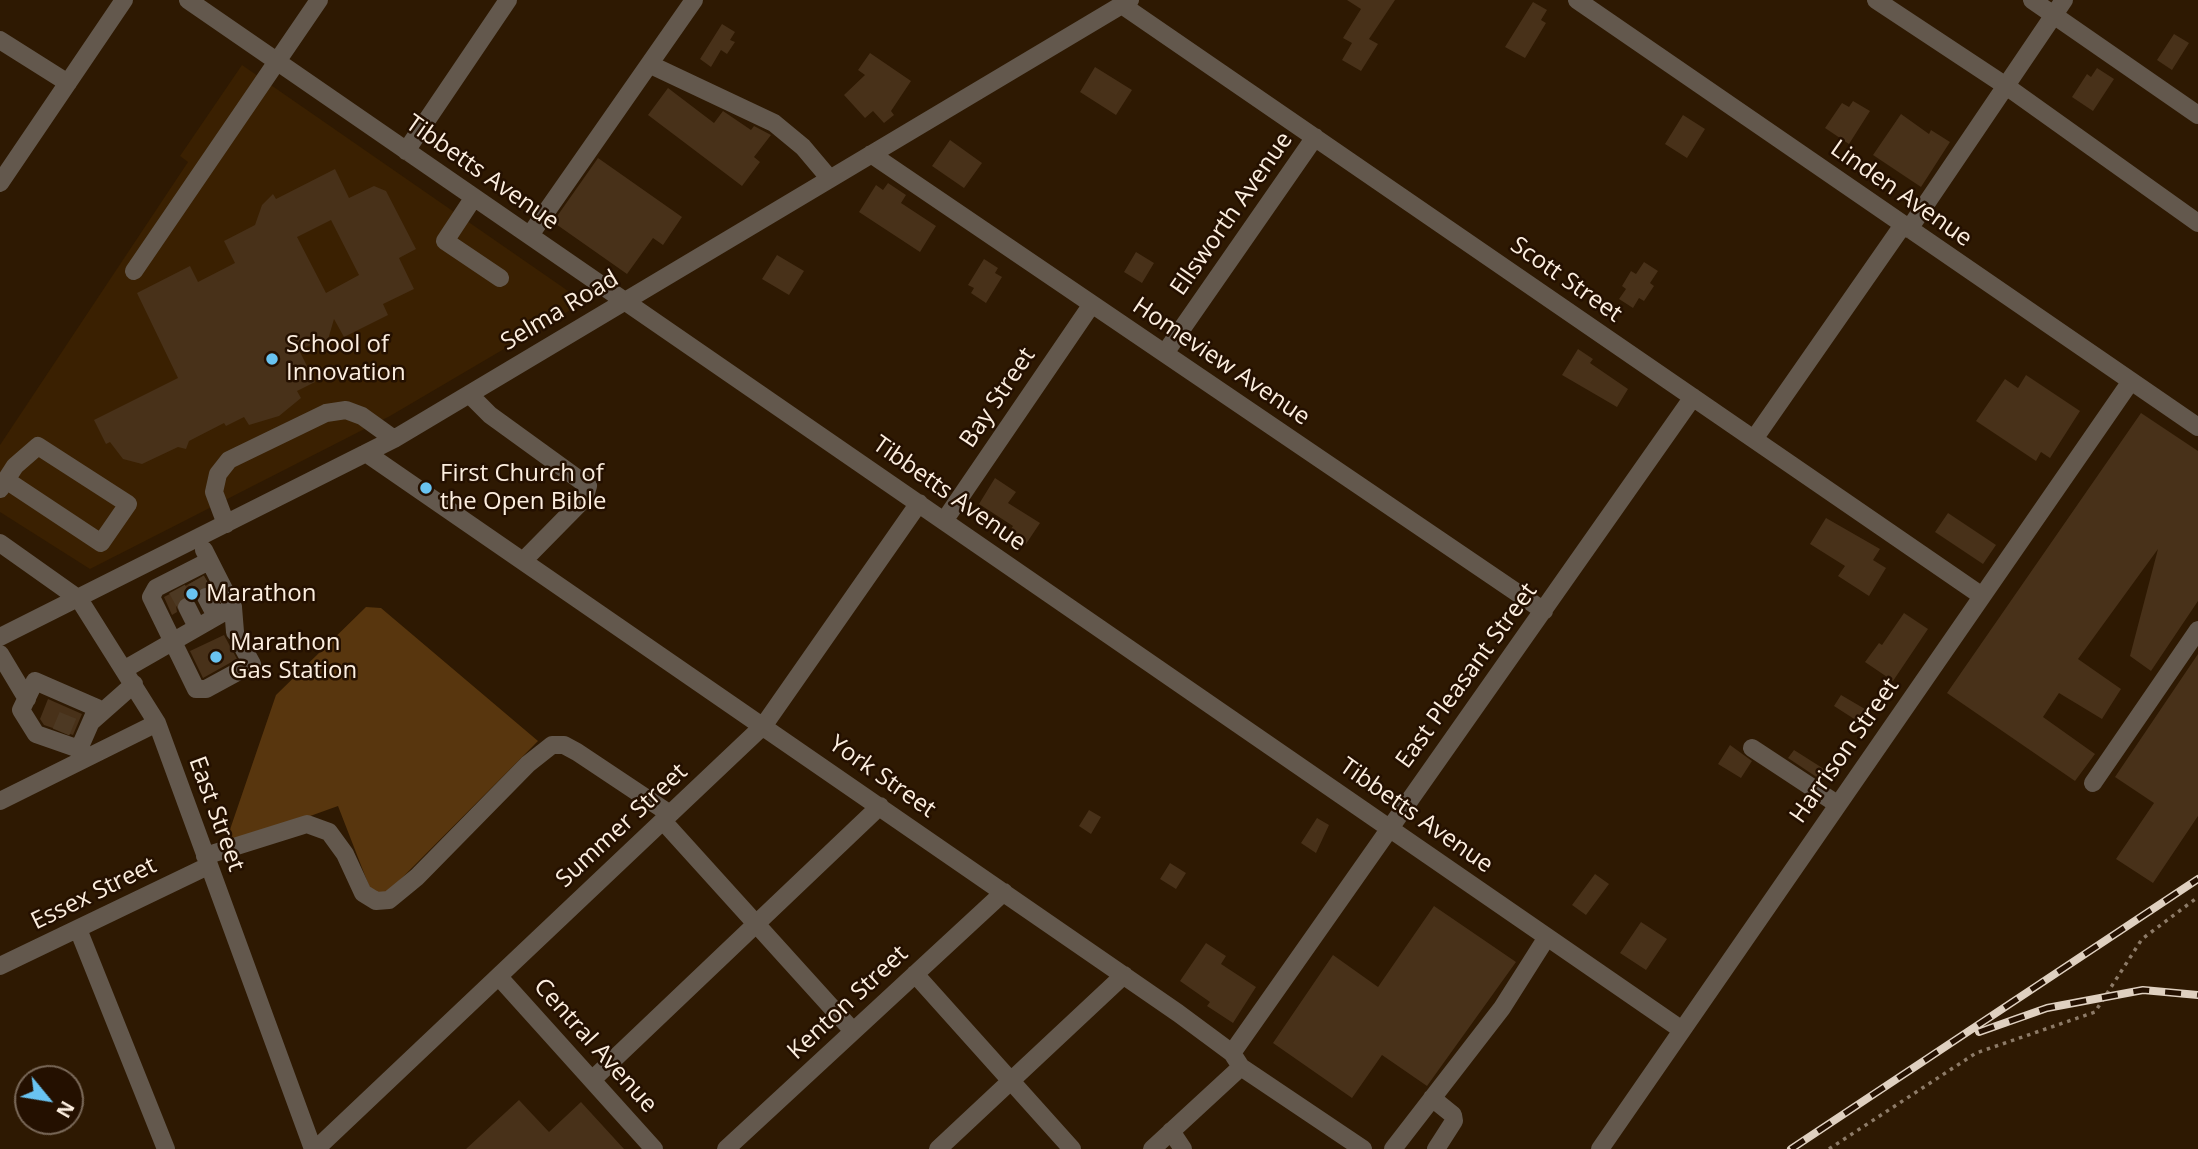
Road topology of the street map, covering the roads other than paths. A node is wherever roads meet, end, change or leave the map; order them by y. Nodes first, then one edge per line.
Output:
1 (124, 0) edge
2 (188, 0) edge
3 (319, 0) edge
4 (508, 0) edge
5 (694, 0) edge
6 (1577, 0) edge
7 (1877, 0) edge
8 (2032, 0) edge
9 (2064, 0) edge
10 (1126, 2) edge
11 (2054, 15) junction
12 (0, 40) edge
13 (278, 62) junction
14 (651, 65) junction
15 (68, 83) junction
16 (2006, 86) junction
17 (2198, 115) edge
18 (1315, 137) junction
19 (406, 150) junction
20 (870, 154) junction
21 (830, 179) junction
22 (0, 183) edge
23 (474, 197) junction
24 (2198, 223) edge
25 (1906, 227) junction
26 (530, 236) junction
27 (134, 271) dead end
28 (500, 278) dead end
29 (625, 301) junction
30 (1092, 304) junction
31 (1165, 353) junction
32 (2131, 381) junction
33 (469, 394) junction
34 (1693, 397) junction
35 (2198, 427) edge
36 (394, 439) junction
37 (1754, 439) junction
38 (366, 453) junction
39 (3, 484) edge
40 (919, 503) junction
41 (944, 521) junction
42 (226, 524) junction
43 (199, 538) junction
44 (0, 543) edge
45 (209, 561) junction
46 (523, 561) junction
47 (1982, 596) junction
48 (206, 597) tunnel mouth
49 (79, 598) junction
50 (187, 607) tunnel mouth
51 (233, 607) junction
52 (1544, 611) junction
53 (216, 616) junction
54 (197, 627) junction
55 (2198, 630) edge
56 (0, 637) edge
57 (172, 640) junction
58 (0, 654) edge
59 (129, 677) junction
60 (27, 699) junction
61 (91, 722) junction
62 (157, 723) junction
63 (764, 726) junction
64 (1752, 748) dead end
65 (2094, 783) dead end
66 (0, 801) edge
67 (1837, 804) junction
68 (880, 806) junction
69 (666, 818) junction
70 (1389, 828) junction
71 (207, 861) junction
72 (1004, 892) junction
73 (757, 925) junction
74 (78, 929) junction
75 (1547, 937) junction
76 (0, 967) edge
77 (915, 974) junction
78 (1124, 975) junction
79 (499, 977) junction
80 (1682, 1030) junction
81 (853, 1031) junction
82 (1237, 1060) junction
83 (592, 1080) junction
84 (1012, 1081) junction
85 (1432, 1098) junction
86 (1171, 1131) junction
87 (166, 1149) edge
88 (315, 1149) edge
89 (654, 1149) edge
90 (726, 1149) edge
91 (938, 1149) edge
92 (1072, 1149) edge
93 (1152, 1149) edge
94 (1183, 1149) edge
95 (1363, 1149) edge
96 (1393, 1149) edge
97 (1436, 1149) edge
98 (1600, 1149) edge

1 - 15 street
2 - 13 street, Tibbetts Avenue
3 - 13 street
4 - 19 street
5 - 14 street
6 - 25 street, Linden Avenue
7 - 16 street
8 - 11 street
9 - 11 street
10 - 18 street, Scott Street
10 - 20 street, Selma Road
11 - 16 street
11 - 17 street
12 - 15 street
13 - 19 street, Tibbetts Avenue
13 - 27 street
14 - 21 street
14 - 26 street
15 - 22 street
16 - 24 street
16 - 25 street
18 - 31 street, Ellsworth Avenue
18 - 34 street, Scott Street
19 - 23 street, Tibbetts Avenue
20 - 21 street, Selma Road
20 - 30 street, Homeview Avenue
21 - 29 street, Selma Road
23 - 26 street, Tibbetts Avenue
23 - 28 street
25 - 32 street, Linden Avenue
25 - 37 street
26 - 29 street, Tibbetts Avenue
29 - 33 street, Selma Road
29 - 40 street, Tibbetts Avenue
30 - 31 street, Homeview Avenue
30 - 41 street, Bay Street
31 - 52 street, Homeview Avenue
32 - 35 street, Linden Avenue
32 - 47 street, Harrison Street
33 - 36 street, Selma Road
33 - 46 street
34 - 37 street, Scott Street
34 - 52 street, East Pleasant Street
36 - 38 street, Selma Road
36 - 42 street
37 - 47 street, Scott Street
38 - 42 street, Selma Road
38 - 46 street, York Street
39 - 39 street
40 - 41 street, Tibbetts Avenue
40 - 63 street, Summer Street
41 - 70 street, Tibbetts Avenue
42 - 43 street, Selma Road
43 - 45 street
43 - 49 street, Selma Road
44 - 49 street, East Street
45 - 51 street
45 - 57 street
46 - 63 street, York Street
47 - 67 street, Harrison Street
48 - 53 street
49 - 56 street, Selma Road
49 - 59 street, East Street
50 - 54 street
51 - 53 street
51 - 57 street
52 - 70 street, East Pleasant Street
53 - 54 street
54 - 57 street
55 - 65 street
57 - 59 street
58 - 60 street
59 - 61 street
59 - 62 street, East Street
60 - 61 street
60 - 61 street
62 - 66 street
62 - 71 street, East Street
63 - 68 street, York Street
63 - 69 street, Summer Street
64 - 67 street
67 - 80 street, Harrison Street
68 - 72 street, York Street
68 - 73 street
69 - 71 street, Essex Street
69 - 73 street
69 - 79 street, Summer Street
70 - 75 street, Tibbetts Avenue
70 - 82 street, East Pleasant Street
71 - 74 street, Essex Street
71 - 88 street, East Street
72 - 77 street, Kenton Street
72 - 78 street, York Street
73 - 81 street
73 - 83 street
74 - 76 street, Essex Street
74 - 87 street
75 - 80 street, Tibbetts Avenue
75 - 85 street
77 - 81 street, Kenton Street
77 - 84 street
78 - 82 street, York Street
78 - 84 street
79 - 83 street, Central Avenue
79 - 88 street, Summer Street
80 - 98 street, Harrison Street
81 - 90 street, Kenton Street
82 - 86 street, East Pleasant Street
82 - 95 street, York Street
83 - 89 street, Central Avenue
84 - 91 street
84 - 92 street
85 - 96 street
85 - 97 street
86 - 93 street, East Pleasant Street
86 - 94 street

